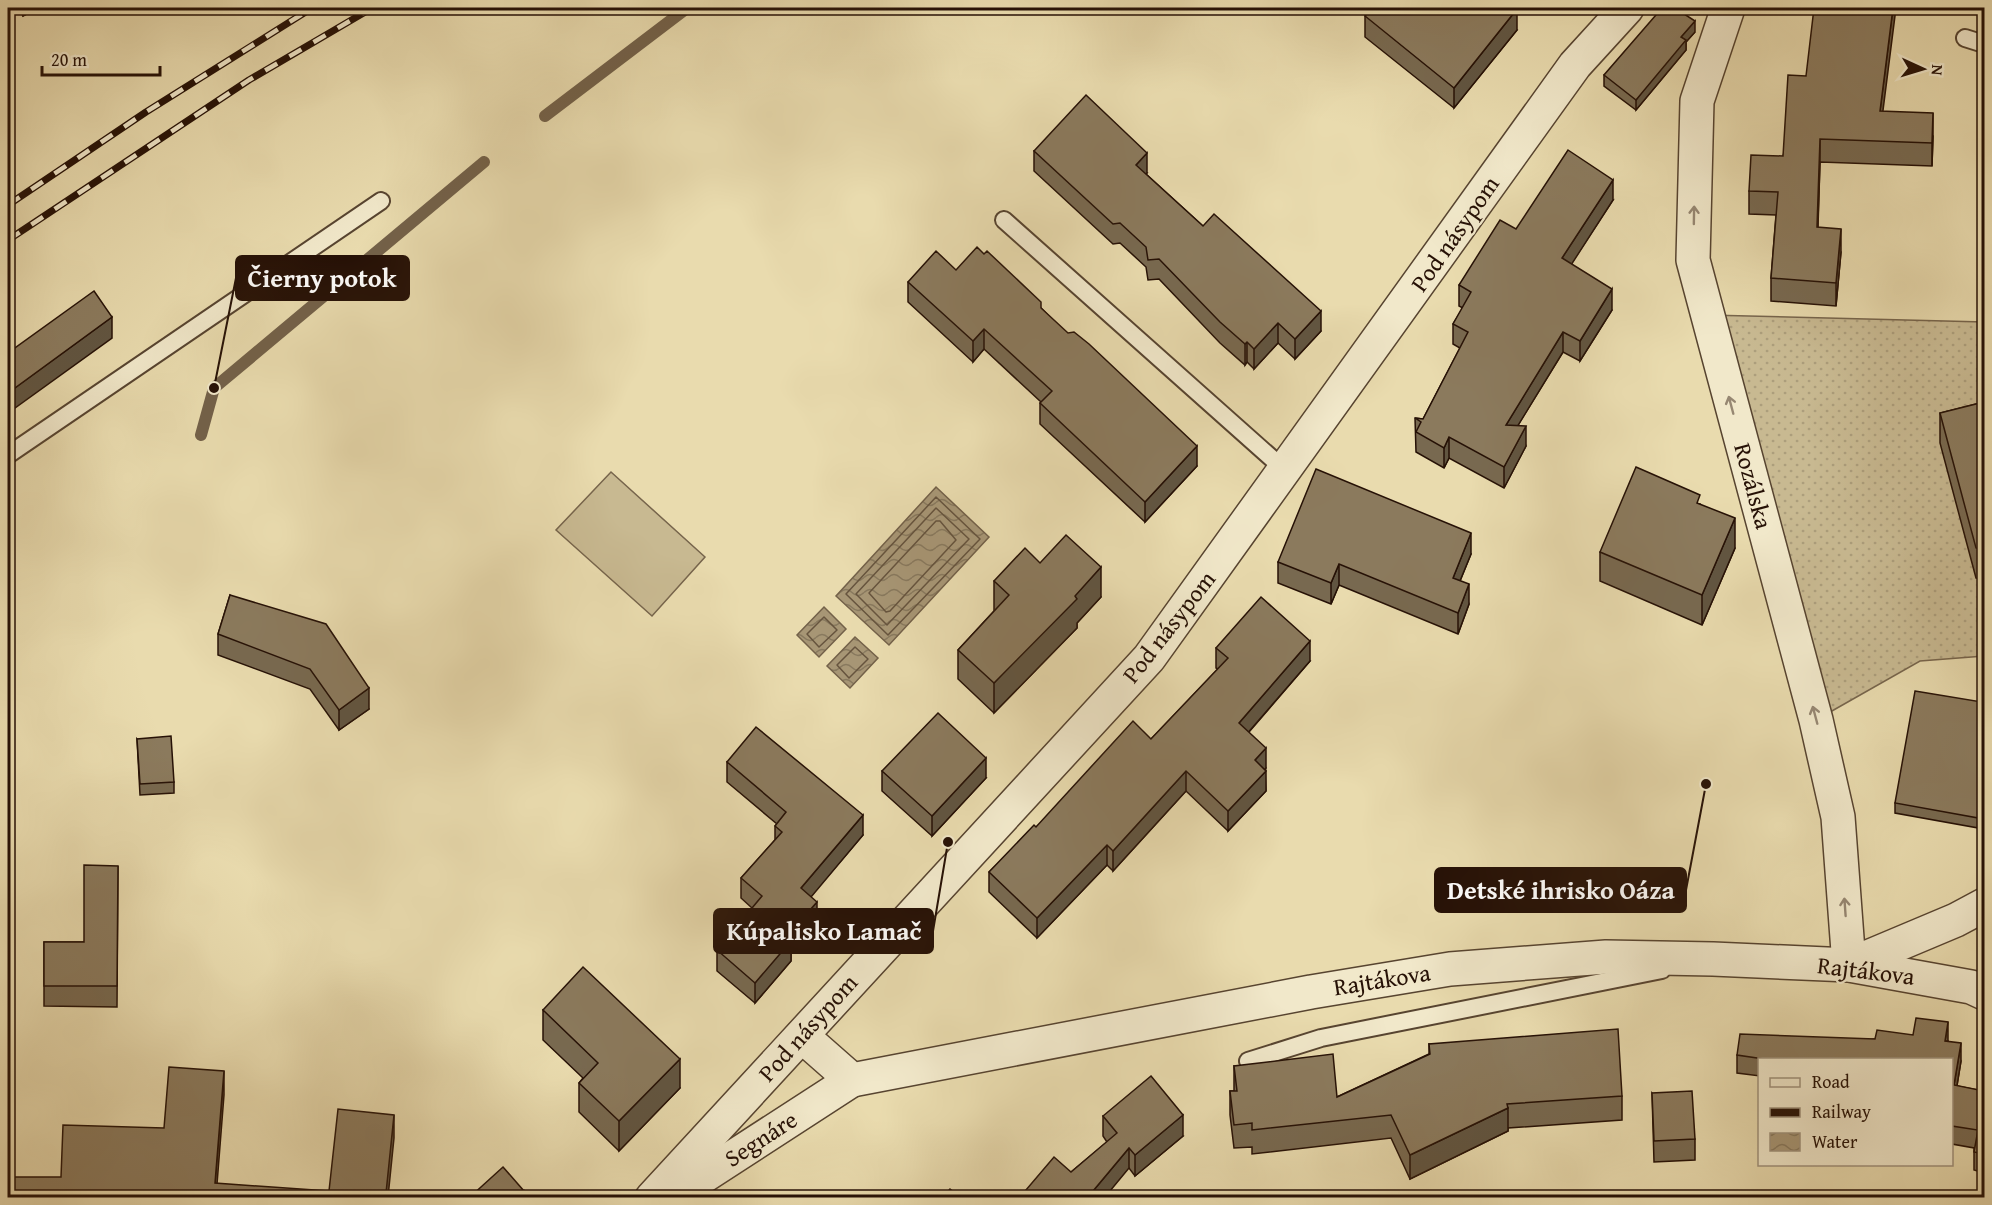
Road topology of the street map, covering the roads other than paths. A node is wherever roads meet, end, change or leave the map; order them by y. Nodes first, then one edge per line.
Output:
1 (1628, 8) edge
2 (1728, 8) edge
3 (1965, 38) dead end
4 (1984, 44) edge
5 (381, 201) dead end
6 (1004, 220) dead end
7 (8, 455) edge
8 (1286, 471) junction
9 (1984, 905) edge
10 (1713, 959) junction
11 (1849, 965) junction
12 (1984, 993) edge
13 (802, 1036) junction
14 (1248, 1061) dead end
15 (852, 1080) junction
16 (652, 1197) edge
17 (670, 1197) edge

1 - 8 street, Pod násypom
11 -> 2 street, Rozálska
3 - 4 lane
5 - 7 lane
6 - 8 lane
8 - 13 street, Pod násypom
9 - 11 street
10 - 11 street, Rajtákova
10 - 14 lane
10 - 15 street, Rajtákova
11 - 12 street, Rajtákova
13 - 15 street
13 - 16 street, Pod násypom
15 - 17 street, Segnáre

